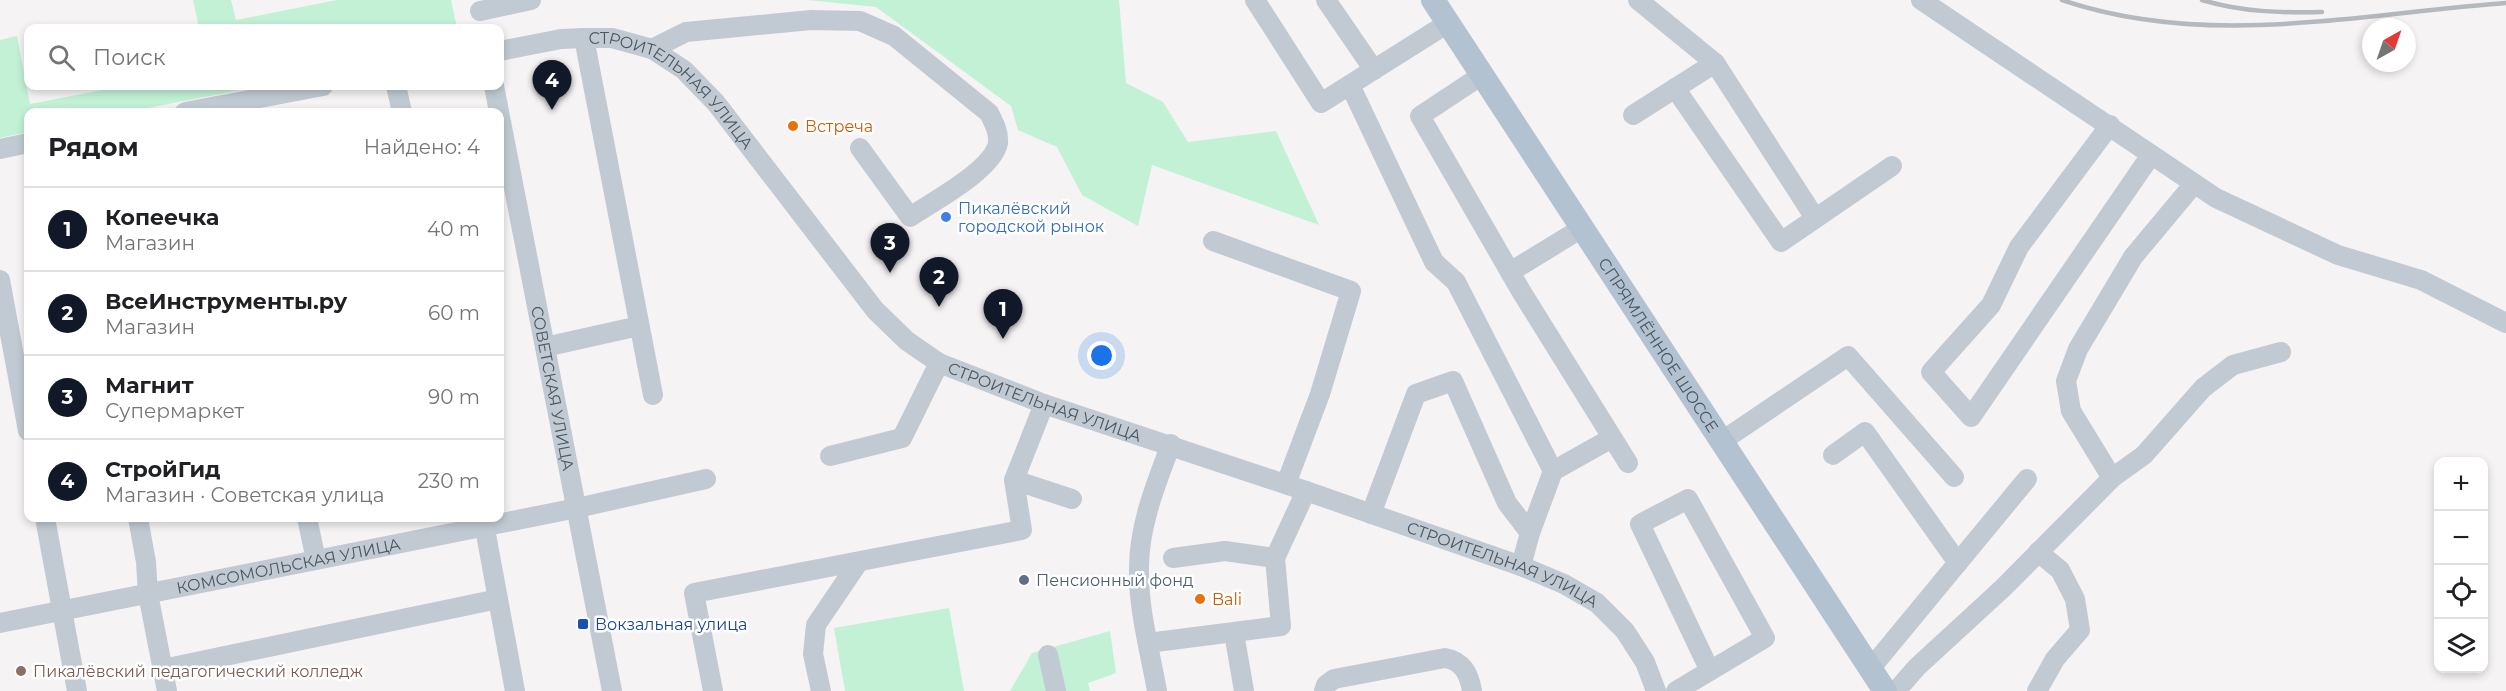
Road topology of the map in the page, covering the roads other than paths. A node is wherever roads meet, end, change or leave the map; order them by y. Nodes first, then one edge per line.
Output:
1 (531, 0) edge
2 (1255, 0) edge
3 (1326, 0) edge
4 (1433, 0) edge
5 (1638, 0) edge
6 (1921, 0) edge
7 (480, 13) edge
8 (1448, 23) junction
9 (584, 38) junction
10 (652, 49) junction
11 (504, 50) edge
12 (1715, 63) junction
13 (1374, 70) junction
14 (1482, 75) junction
15 (1350, 85) junction
16 (1675, 88) junction
17 (301, 90) edge
18 (397, 90) edge
19 (495, 90) edge
20 (206, 108) edge
21 (401, 108) edge
22 (498, 108) edge
23 (1633, 115) dead end
24 (2110, 125) junction
25 (504, 137) edge
26 (24, 144) edge
27 (860, 148) dead end
28 (0, 149) edge
29 (2151, 155) junction
30 (1892, 166) dead end
31 (2193, 185) junction
32 (1815, 218) junction
33 (1582, 228) junction
34 (1213, 241) dead end
35 (1510, 272) junction
36 (0, 280) edge
37 (2506, 323) edge
38 (639, 326) junction
39 (545, 347) junction
40 (2281, 352) dead end
41 (939, 363) junction
42 (653, 395) dead end
43 (1044, 404) junction
44 (24, 409) edge
45 (1612, 438) junction
46 (1722, 441) junction
47 (1171, 444) junction
48 (1833, 455) dead end
49 (830, 456) dead end
50 (1628, 463) dead end
51 (1553, 471) junction
52 (1954, 477) dead end
53 (2112, 478) junction
54 (706, 479) dead end
55 (2027, 479) dead end
56 (1014, 480) junction
57 (1286, 484) junction
58 (1305, 491) junction
59 (1072, 499) dead end
60 (577, 508) junction
61 (1371, 514) junction
62 (504, 519) edge
63 (46, 522) edge
64 (139, 522) edge
65 (308, 522) edge
66 (484, 522) edge
67 (1530, 533) junction
68 (2038, 552) junction
69 (1173, 558) dead end
70 (1275, 558) junction
71 (316, 560) junction
72 (858, 563) junction
73 (1958, 563) junction
74 (1521, 566) junction
75 (148, 594) junction
76 (498, 599) junction
77 (62, 611) junction
78 (0, 623) edge
79 (1234, 633) junction
80 (1148, 643) junction
81 (1048, 655) dead end
82 (1871, 668) junction
83 (163, 669) junction
84 (1710, 671) junction
85 (77, 691) edge
86 (167, 691) edge
87 (515, 691) edge
88 (612, 691) edge
89 (713, 691) edge
90 (821, 691) edge
91 (1056, 691) edge
92 (1158, 691) edge
93 (1244, 691) edge
94 (1324, 691) edge
95 (1472, 691) edge
96 (1656, 691) edge
97 (1676, 691) edge
98 (1886, 691) edge
99 (1896, 691) edge
100 (2037, 691) edge

1 - 7 street
2 - 15 street
3 - 13 street
4 - 8 main road, СПРЯМЛЁННОЕ ШОССЕ
5 - 12 street
6 - 24 street
8 - 13 street
8 - 14 main road, СПРЯМЛЁННОЕ ШОССЕ
9 - 10 street, СТРОИТЕЛЬНАЯ УЛИЦА
9 - 11 street, СТРОИТЕЛЬНАЯ УЛИЦА
9 - 38 street
10 - 27 street
10 - 41 street, СТРОИТЕЛЬНАЯ УЛИЦА
12 - 16 street
12 - 32 street
13 - 15 street
14 - 33 main road, СПРЯМЛЁННОЕ ШОССЕ
14 - 35 street
15 - 51 street
16 - 23 street
16 - 32 street
17 - 20 street
18 - 21 street
19 - 22 street, СОВЕТСКАЯ УЛИЦА
24 - 29 street
24 - 29 street
25 - 39 street, СОВЕТСКАЯ УЛИЦА
26 - 28 street
29 - 31 street
30 - 32 street
31 - 37 street
31 - 53 street
33 - 35 street
33 - 46 main road, СПРЯМЛЁННОЕ ШОССЕ
34 - 57 street
35 - 45 street
36 - 44 street
38 - 39 street
38 - 42 street
39 - 60 street, СОВЕТСКАЯ УЛИЦА
40 - 53 street
41 - 43 street, СТРОИТЕЛЬНАЯ УЛИЦА
41 - 49 street
43 - 47 street, СТРОИТЕЛЬНАЯ УЛИЦА
43 - 56 street
45 - 50 street
45 - 51 street
46 - 52 street
46 - 82 main road, СПРЯМЛЁННОЕ ШОССЕ
47 - 57 street, СТРОИТЕЛЬНАЯ УЛИЦА
47 - 80 street
48 - 73 street
51 - 67 street
53 - 68 street
54 - 60 street, КОМСОМОЛЬСКАЯ УЛИЦА
55 - 73 street
56 - 59 street
56 - 72 street
57 - 58 street, СТРОИТЕЛЬНАЯ УЛИЦА
58 - 61 street, СТРОИТЕЛЬНАЯ УЛИЦА
58 - 70 street
60 - 62 street, КОМСОМОЛЬСКАЯ УЛИЦА
60 - 88 street, СОВЕТСКАЯ УЛИЦА
61 - 67 street
61 - 74 street, СТРОИТЕЛЬНАЯ УЛИЦА
63 - 77 street
64 - 75 street
65 - 71 street
66 - 71 street, КОМСОМОЛЬСКАЯ УЛИЦА
66 - 76 street
67 - 74 street
68 - 99 street
68 - 100 street
69 - 70 street
70 - 79 street
71 - 75 street, КОМСОМОЛЬСКАЯ УЛИЦА
72 - 89 street
72 - 90 street
73 - 82 street
74 - 96 street, СТРОИТЕЛЬНАЯ УЛИЦА
75 - 77 street, КОМСОМОЛЬСКАЯ УЛИЦА
75 - 83 street
76 - 83 street
76 - 87 street
77 - 78 street, КОМСОМОЛЬСКАЯ УЛИЦА
77 - 85 street
79 - 80 street
79 - 93 street
80 - 92 street
81 - 91 street
82 - 98 main road, СПРЯМЛЁННОЕ ШОССЕ
83 - 86 street
84 - 84 street
84 - 97 street
94 - 95 street

